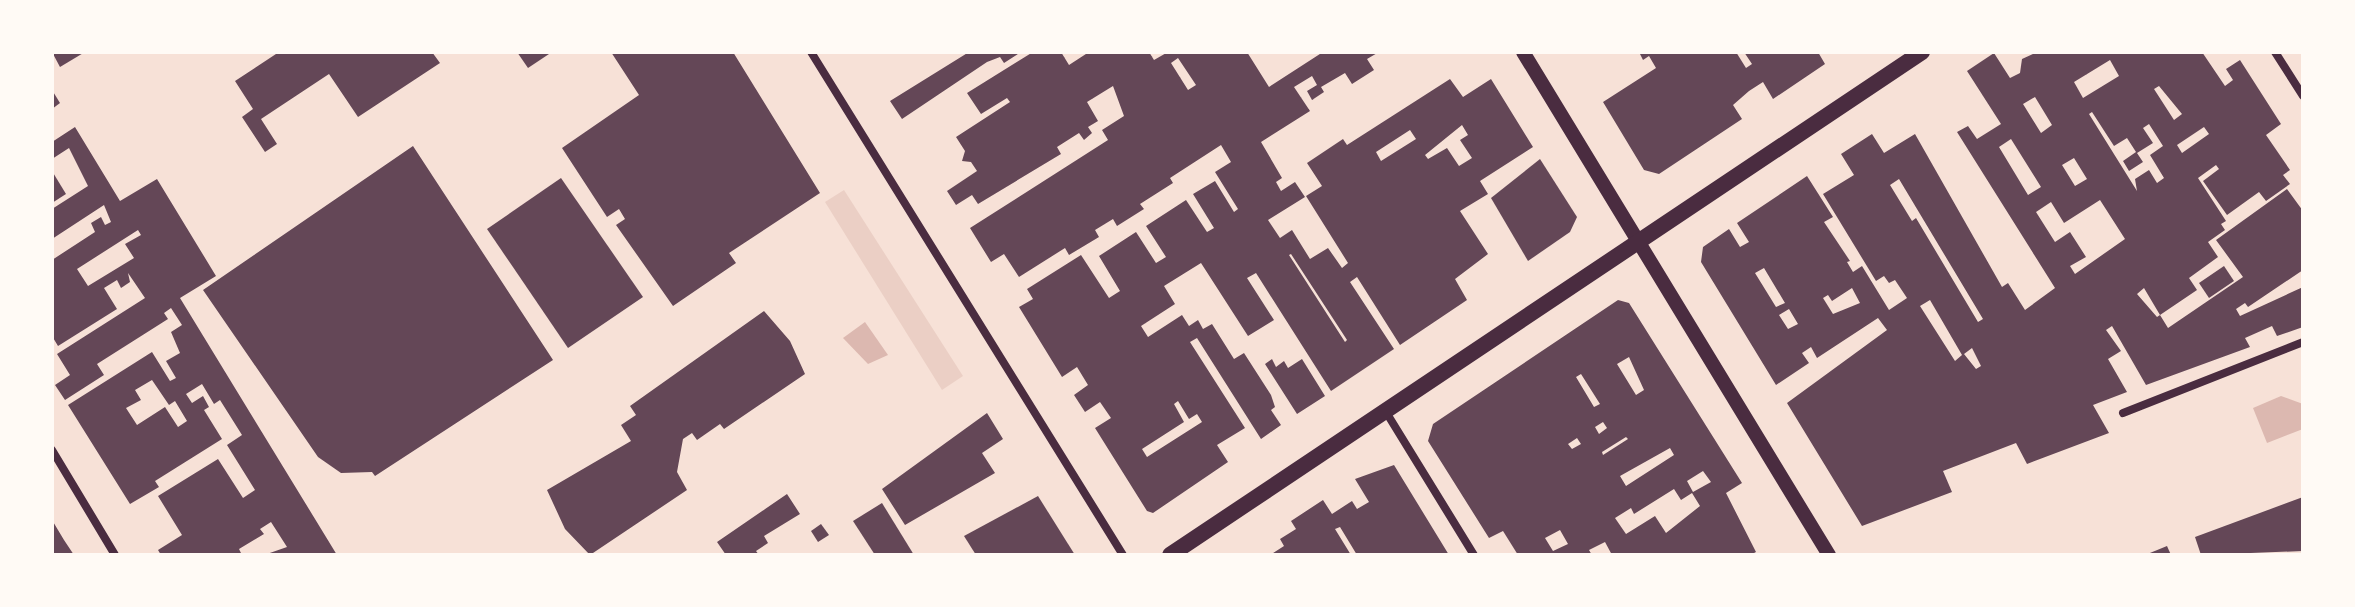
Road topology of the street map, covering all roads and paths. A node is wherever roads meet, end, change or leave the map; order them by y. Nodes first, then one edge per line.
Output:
1 (811, 52) edge
2 (1523, 52) edge
3 (1922, 52) edge
4 (2275, 52) edge
5 (2303, 96) edge
6 (1640, 241) junction
7 (2303, 342) edge
8 (1386, 412) junction
9 (2123, 413) dead end
10 (52, 450) edge
11 (115, 555) edge
12 (1123, 555) edge
13 (1170, 555) edge
14 (1474, 555) edge
15 (1829, 555) edge

1 - 12 street
2 - 6 street
3 - 6 main road
4 - 5 street
6 - 8 main road
6 - 15 street
7 - 9 street
8 - 13 main road
8 - 14 street
10 - 11 street

